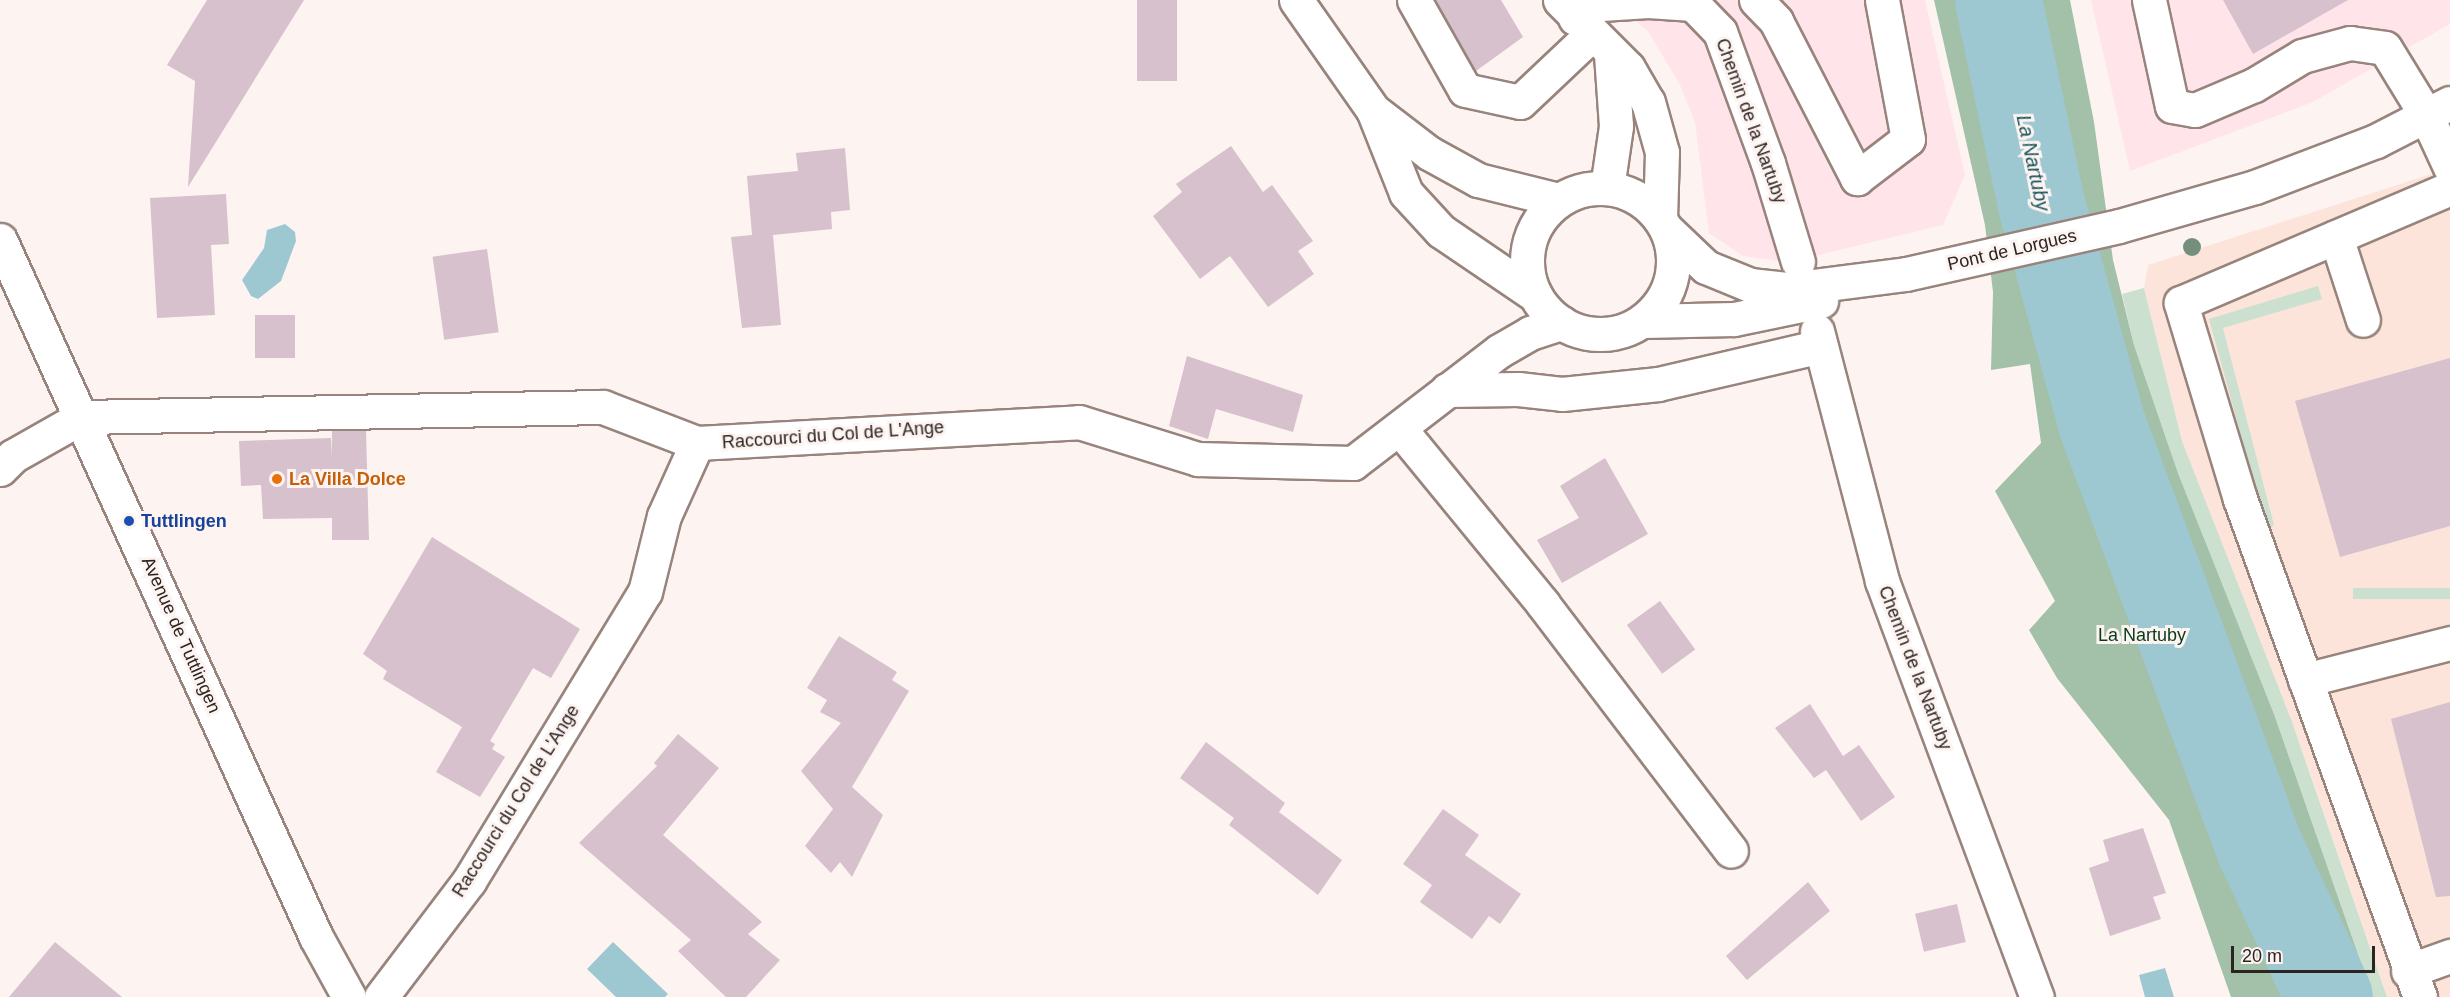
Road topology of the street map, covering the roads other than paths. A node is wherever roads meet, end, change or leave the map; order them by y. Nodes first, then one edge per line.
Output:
1 (1296, 0) edge
2 (1414, 0) edge
3 (1756, 0) edge
4 (1882, 0) edge
5 (2149, 0) edge
6 (1614, 2) edge
7 (1584, 27) edge
8 (2438, 109) edge
9 (1373, 110) junction
10 (2450, 167) edge
11 (1607, 188) junction
12 (2450, 188) edge
13 (1559, 200) junction
14 (1664, 224) junction
15 (2336, 237) junction
16 (0, 240) edge
17 (1798, 261) dead end
18 (1906, 274) junction
19 (1535, 295) junction
20 (2363, 320) dead end
21 (1643, 321) junction
22 (1561, 323) junction
23 (1447, 390) junction
24 (82, 417) junction
25 (1400, 429) junction
26 (697, 443) junction
27 (0, 469) edge
28 (2450, 643) edge
29 (2305, 680) junction
30 (1731, 851) dead end
31 (2450, 956) edge
32 (2414, 984) edge
33 (349, 997) edge
34 (381, 997) edge
35 (2037, 997) edge

1 - 9 main road
2 - 7 main road, Chemin de la Nartuby
3 - 4 main road
5 - 8 main road
6 - 7 main road, Chemin de la Nartuby
6 - 17 main road, Chemin de la Nartuby
7 - 11 main road
7 - 14 main road
8 - 10 main road
8 - 18 main road, Pont de Lorgues
9 - 13 main road
9 - 19 main road
11 - 13 main road
11 - 14 main road
12 - 15 main road
13 - 19 main road
14 - 18 main road
14 - 21 main road
15 - 20 main road
15 - 29 main road
16 - 24 main road, Avenue de Tuttlingen
18 - 21 main road
19 - 22 main road
21 - 22 main road
22 - 23 main road, Raccourci du Col de L'Ange
23 - 25 main road, Raccourci du Col de L'Ange
23 - 35 main road, Chemin de la Nartuby
24 - 26 main road
24 - 27 main road
24 - 33 main road, Avenue de Tuttlingen
25 - 26 main road, Raccourci du Col de L'Ange
25 - 30 main road
26 - 34 main road, Raccourci du Col de L'Ange
28 - 29 main road
29 - 32 main road
31 - 32 main road

